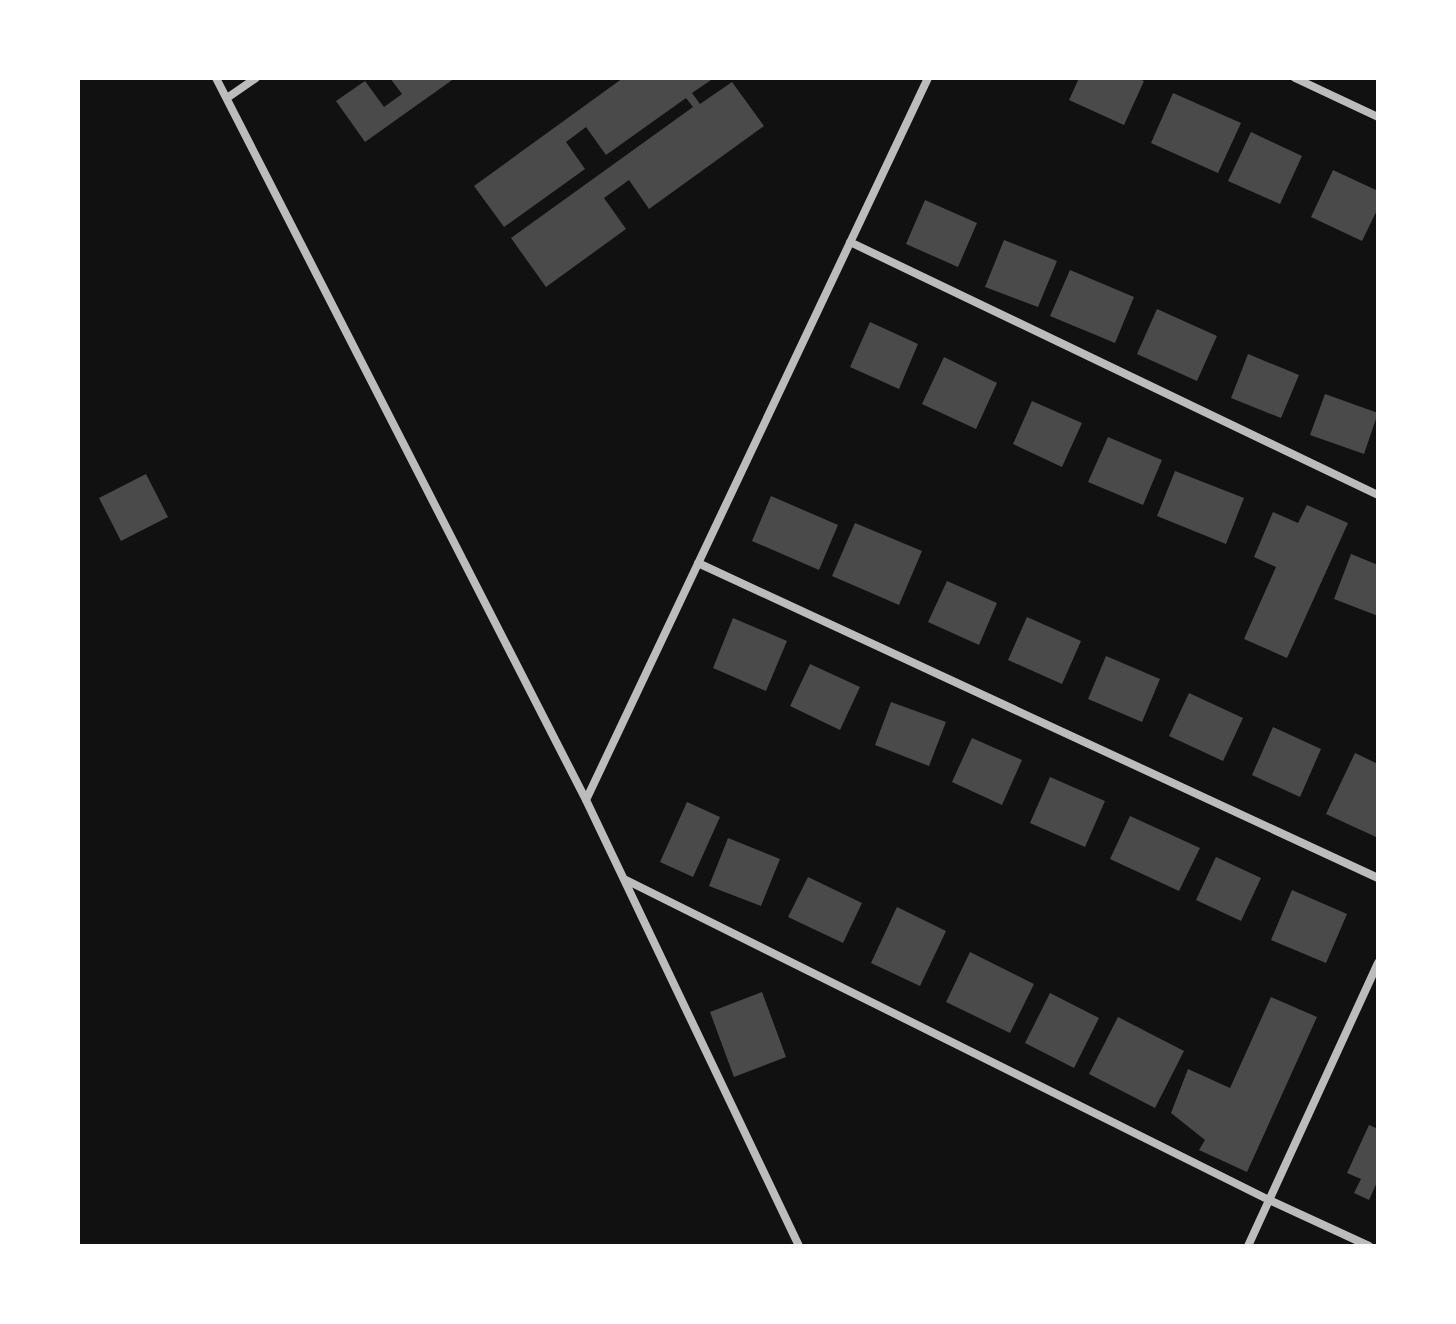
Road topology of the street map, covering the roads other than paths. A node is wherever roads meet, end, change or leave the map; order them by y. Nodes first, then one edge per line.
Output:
1 (216, 78) edge
2 (256, 78) edge
3 (928, 78) edge
4 (1295, 78) edge
5 (227, 98) junction
6 (1378, 117) edge
7 (850, 242) junction
8 (1378, 495) edge
9 (698, 563) junction
10 (586, 800) junction
11 (622, 878) junction
12 (1378, 878) edge
13 (1378, 963) edge
14 (1269, 1200) junction
15 (799, 1246) edge
16 (1248, 1246) edge
17 (1369, 1246) edge

1 - 5 street
2 - 5 street
3 - 7 street
4 - 6 street
5 - 10 street
7 - 8 street
7 - 9 street
9 - 10 street
9 - 12 street
10 - 11 street
11 - 14 street
11 - 15 street
13 - 14 street
14 - 16 street
14 - 17 street

